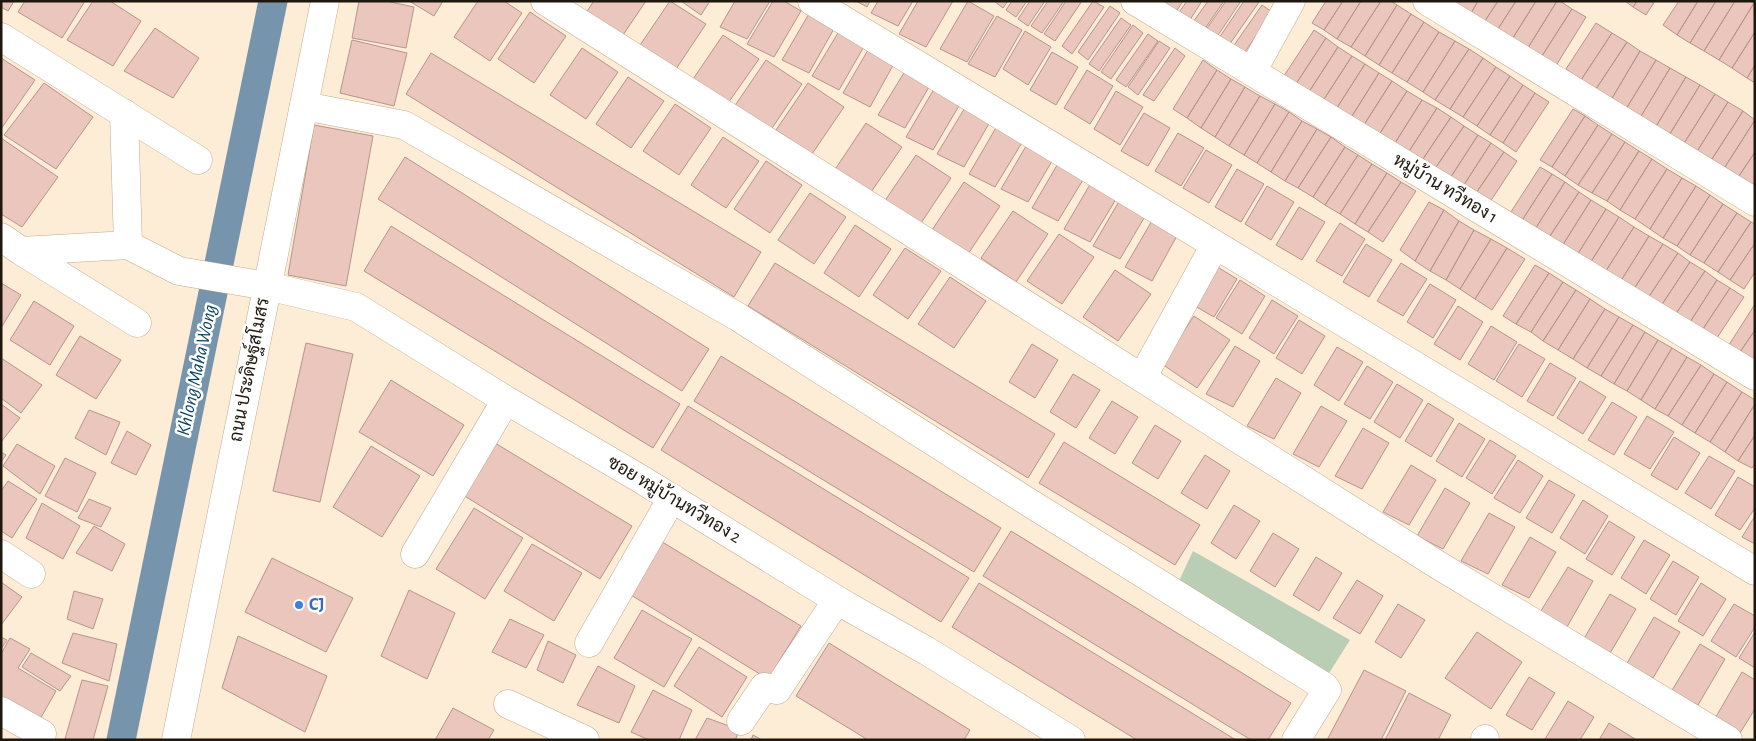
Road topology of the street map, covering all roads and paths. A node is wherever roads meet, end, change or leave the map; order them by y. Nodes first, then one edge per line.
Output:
1 (325, 1) edge
2 (546, 1) edge
3 (812, 1) edge
4 (1135, 1) edge
5 (1291, 1) edge
6 (1427, 1) edge
7 (1, 37) edge
8 (1252, 72) junction
9 (304, 106) junction
10 (124, 114) junction
11 (198, 160) dead end
12 (1755, 202) edge
13 (11, 244) edge
14 (128, 245) junction
15 (1215, 246) junction
16 (257, 284) junction
17 (137, 323) dead end
18 (1755, 376) edge
19 (1142, 378) junction
20 (506, 400) junction
21 (672, 498) junction
22 (1, 554) edge
23 (415, 554) dead end
24 (1755, 571) edge
25 (31, 574) dead end
26 (837, 600) junction
27 (589, 643) dead end
28 (508, 704) dead end
29 (1, 711) edge
30 (741, 721) dead end
31 (42, 734) dead end
32 (176, 740) edge
33 (585, 740) edge
34 (1070, 740) edge
35 (1296, 740) edge
36 (1728, 740) edge

1 - 9 street, ถนน ประดิษฐ์สโมสร
2 - 19 street
3 - 15 street
4 - 8 street, หมู่บ้าน ทวีทอง 1
5 - 8 street
6 - 12 street
7 - 10 street
8 - 18 street, หมู่บ้าน ทวีทอง 1
9 - 16 street, ถนน ประดิษฐ์สโมสร
9 - 35 street
10 - 11 street
10 - 14 street
13 - 14 street
13 - 17 street
14 - 16 street, ซอย หมู่บ้านทวีทอง 2
15 - 19 street
15 - 24 street
16 - 20 street, ซอย หมู่บ้านทวีทอง 2
16 - 32 street, ถนน ประดิษฐ์สโมสร
19 - 36 street
20 - 21 street, ซอย หมู่บ้านทวีทอง 2
20 - 23 street
21 - 26 street, ซอย หมู่บ้านทวีทอง 2
21 - 27 street
22 - 25 street
26 - 30 street
26 - 34 street, ซอย หมู่บ้านทวีทอง 2
28 - 33 street
29 - 31 street

